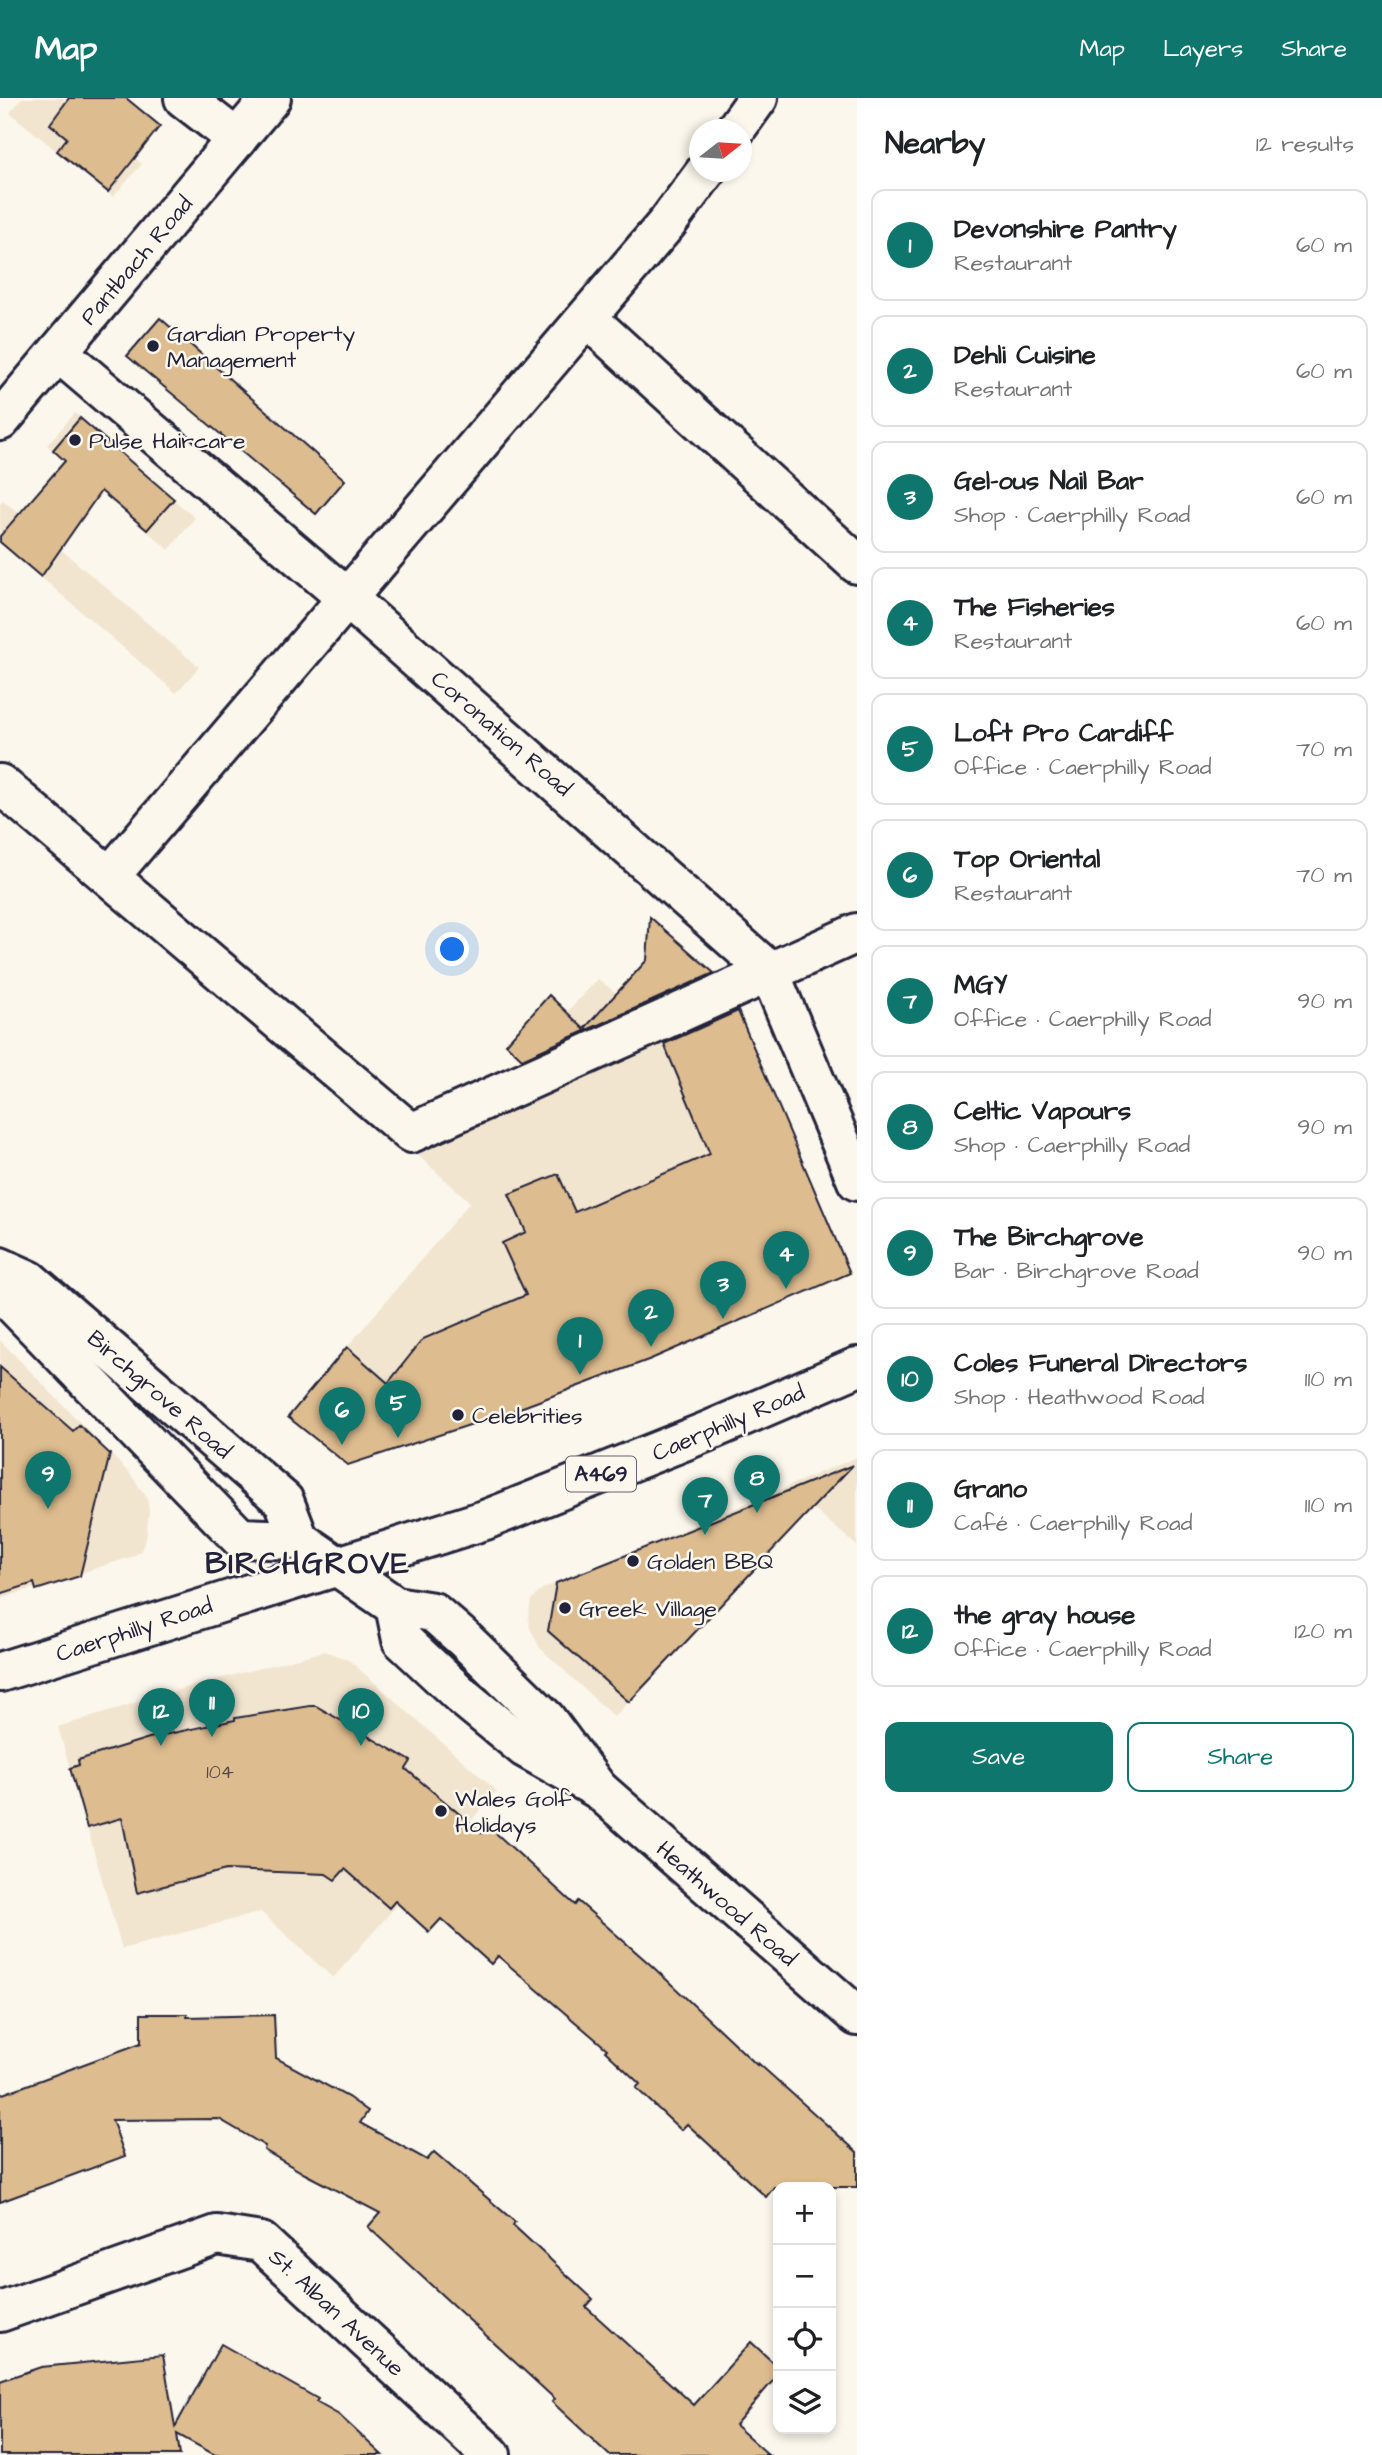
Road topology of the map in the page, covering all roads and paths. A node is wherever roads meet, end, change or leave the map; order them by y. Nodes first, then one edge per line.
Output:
1 (184, 98) edge
2 (271, 98) edge
3 (758, 98) edge
4 (743, 119) edge
5 (237, 139) junction
6 (698, 182) edge
7 (587, 318) junction
8 (58, 352) junction
9 (0, 421) edge
10 (857, 564) edge
11 (347, 598) junction
12 (0, 784) edge
13 (110, 876) junction
14 (857, 933) edge
15 (769, 971) junction
16 (857, 1181) edge
17 (0, 1267) edge
18 (0, 1284) edge
19 (857, 1367) edge
20 (299, 1540) junction
21 (340, 1566) junction
22 (0, 1672) edge
23 (857, 2016) edge
24 (0, 2312) edge
25 (491, 2455) edge

1 - 5 street
2 - 5 street, Pantbach Road
3 - 4 street
5 - 8 street, Pantbach Road
6 - 7 street
7 - 10 street
7 - 11 street
8 - 9 street, Pantbach Road
8 - 11 street, Coronation Road
11 - 13 street
11 - 15 street, Coronation Road
12 - 13 street
13 - 15 street
14 - 15 street
15 - 16 street, Coronation Road
17 - 20 street, Birchgrove Road
18 - 20 street, Birchgrove Road
19 - 21 street, Caerphilly Road / A469
20 - 21 street
21 - 22 street, Caerphilly Road / A469
21 - 23 street, Heathwood Road
24 - 25 street, St. Alban Avenue

